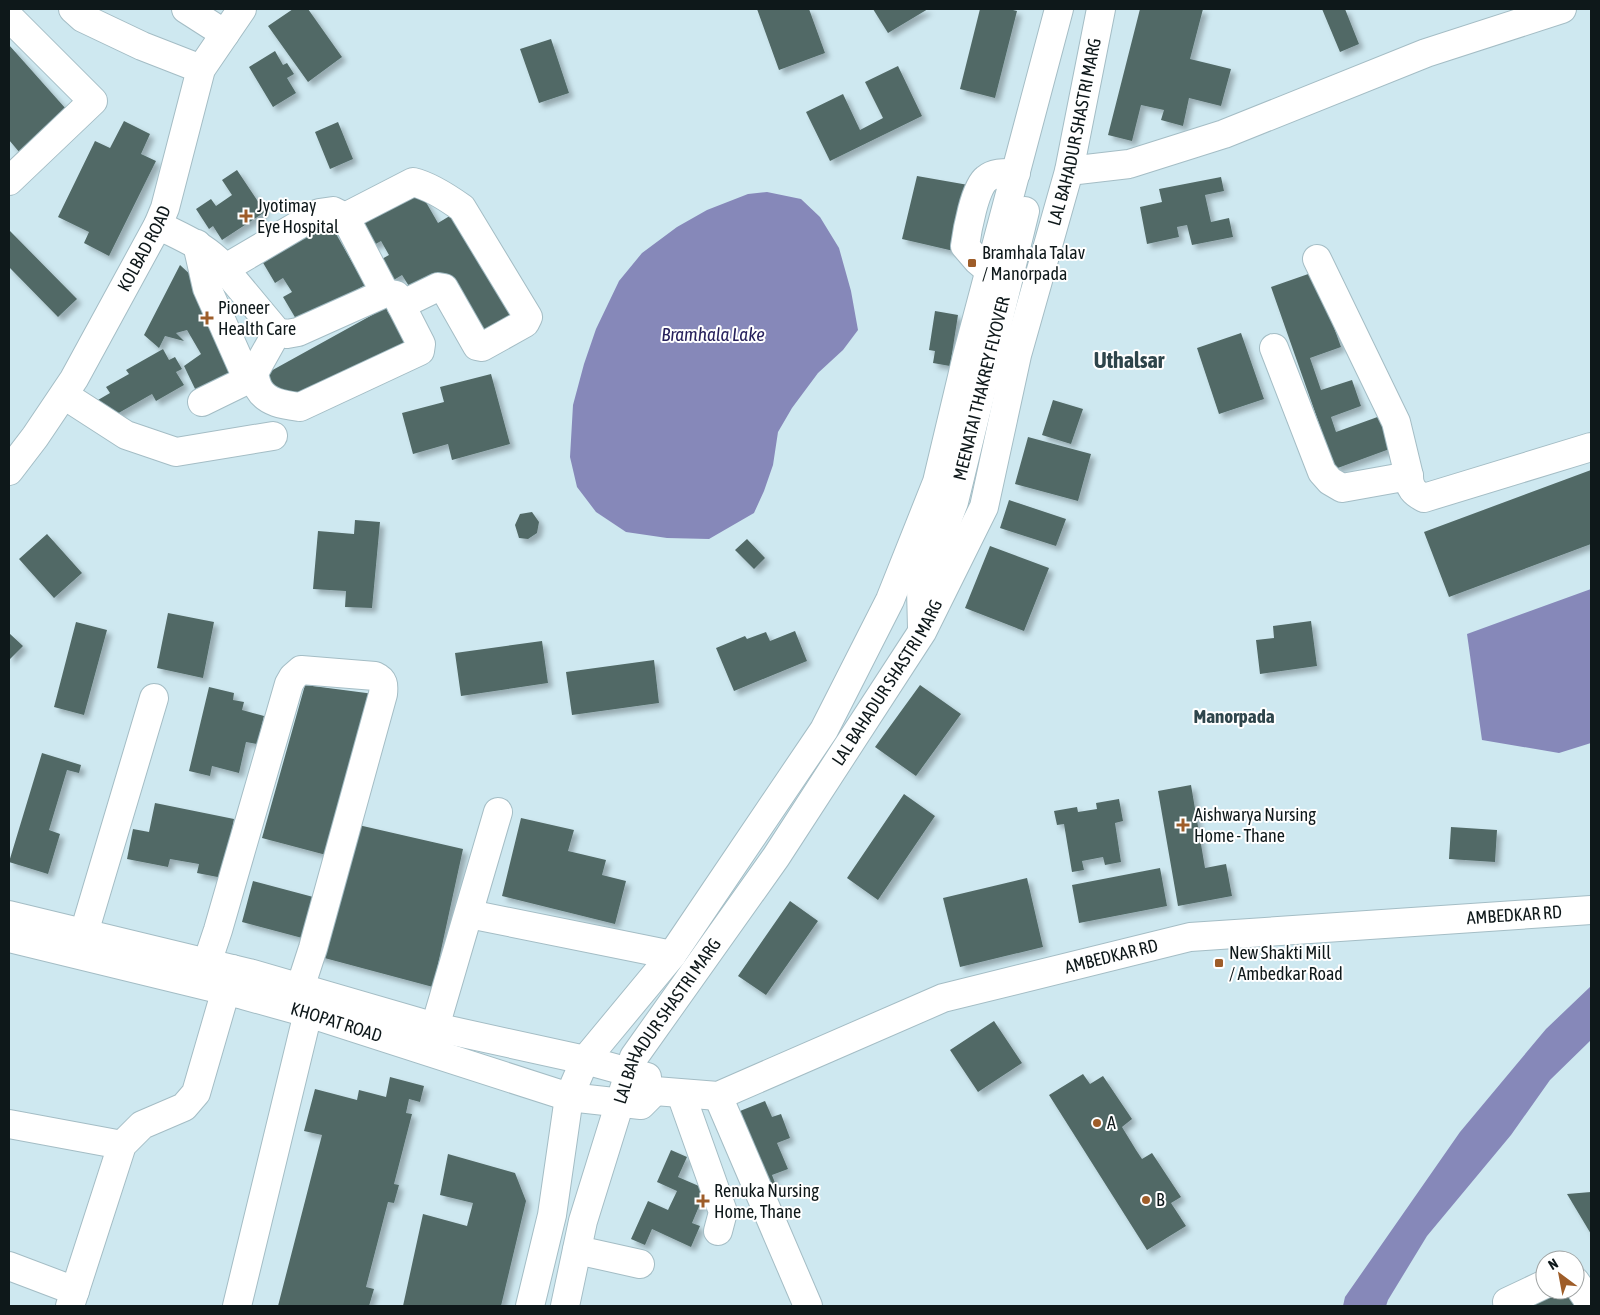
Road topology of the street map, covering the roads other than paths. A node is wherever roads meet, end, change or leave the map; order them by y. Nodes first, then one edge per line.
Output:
1 (73, 9) edge
2 (186, 9) edge
3 (242, 9) edge
4 (1059, 9) edge
5 (1074, 9) edge
6 (1101, 9) edge
7 (1562, 9) edge
8 (9, 23) edge
9 (225, 34) junction
10 (201, 69) junction
11 (1069, 171) junction
12 (9, 181) edge
13 (345, 218) junction
14 (158, 225) junction
15 (197, 244) junction
16 (1317, 259) dead end
17 (224, 269) junction
18 (393, 299) junction
19 (277, 332) junction
20 (1274, 348) dead end
21 (64, 395) junction
22 (202, 402) dead end
23 (273, 436) dead end
24 (1591, 447) edge
25 (9, 471) edge
26 (1409, 476) junction
27 (920, 589) junction
28 (881, 619) junction
29 (922, 632) junction
30 (154, 698) dead end
31 (498, 812) dead end
32 (1591, 910) edge
33 (468, 914) junction
34 (9, 915) edge
35 (84, 933) junction
36 (9, 938) edge
37 (672, 955) junction
38 (221, 974) junction
39 (307, 998) junction
40 (436, 1027) junction
41 (585, 1060) junction
42 (630, 1071) junction
43 (655, 1091) junction
44 (681, 1094) junction
45 (718, 1096) junction
46 (569, 1097) junction
47 (620, 1103) junction
48 (9, 1124) edge
49 (122, 1145) junction
50 (718, 1231) dead end
51 (577, 1250) junction
52 (640, 1264) dead end
53 (9, 1266) edge
54 (1535, 1289) edge
55 (72, 1299) edge
56 (1507, 1302) dead end
57 (237, 1306) edge
58 (530, 1306) edge
59 (565, 1306) edge
60 (808, 1306) edge

1 - 10 main road
2 - 9 main road
3 - 9 main road, KOLBAD ROAD
4 - 28 main road, LAL BAHADUR SHASTRI MARG
5 - 27 main road, MEENATAI THAKREY FLYOVER
6 - 11 main road, LAL BAHADUR SHASTRI MARG
7 - 11 main road
8 - 12 main road
9 - 10 main road, KOLBAD ROAD
10 - 14 main road, KOLBAD ROAD
11 - 29 main road, LAL BAHADUR SHASTRI MARG
13 - 17 main road
13 - 18 main road
13 - 18 main road
14 - 15 main road
14 - 21 main road, KOLBAD ROAD
15 - 17 main road
15 - 22 main road
16 - 26 main road
17 - 19 main road
18 - 19 main road
18 - 19 main road
20 - 26 main road
21 - 23 main road
21 - 25 main road, KOLBAD ROAD
24 - 26 main road
27 - 28 main road
27 - 29 main road, MEENATAI THAKREY FLYOVER
28 - 37 main road, LAL BAHADUR SHASTRI MARG
29 - 42 main road, LAL BAHADUR SHASTRI MARG
30 - 35 main road
31 - 33 main road
32 - 45 main road, AMBEDKAR RD
33 - 37 main road
33 - 40 main road
34 - 35 main road, KHOPAT ROAD
35 - 38 main road, KHOPAT ROAD
36 - 38 main road, KHOPAT ROAD
37 - 41 main road, LAL BAHADUR SHASTRI MARG
38 - 39 main road, KHOPAT ROAD
38 - 39 main road
38 - 49 main road
39 - 40 main road, KHOPAT ROAD
39 - 46 main road, KHOPAT ROAD
39 - 57 main road
40 - 41 main road, KHOPAT ROAD
41 - 42 main road, KHOPAT ROAD
41 - 46 main road, LAL BAHADUR SHASTRI MARG
42 - 43 main road, KHOPAT ROAD
42 - 47 main road, LAL BAHADUR SHASTRI MARG
43 - 44 main road, AMBEDKAR RD
43 - 47 main road, KHOPAT ROAD
44 - 45 main road, AMBEDKAR RD
44 - 50 main road
45 - 60 main road
46 - 47 main road, KHOPAT ROAD
46 - 58 main road, LAL BAHADUR SHASTRI MARG
47 - 51 main road, LAL BAHADUR SHASTRI MARG
48 - 49 main road
49 - 55 main road
51 - 52 main road
51 - 59 main road, LAL BAHADUR SHASTRI MARG
53 - 55 main road
54 - 56 main road

